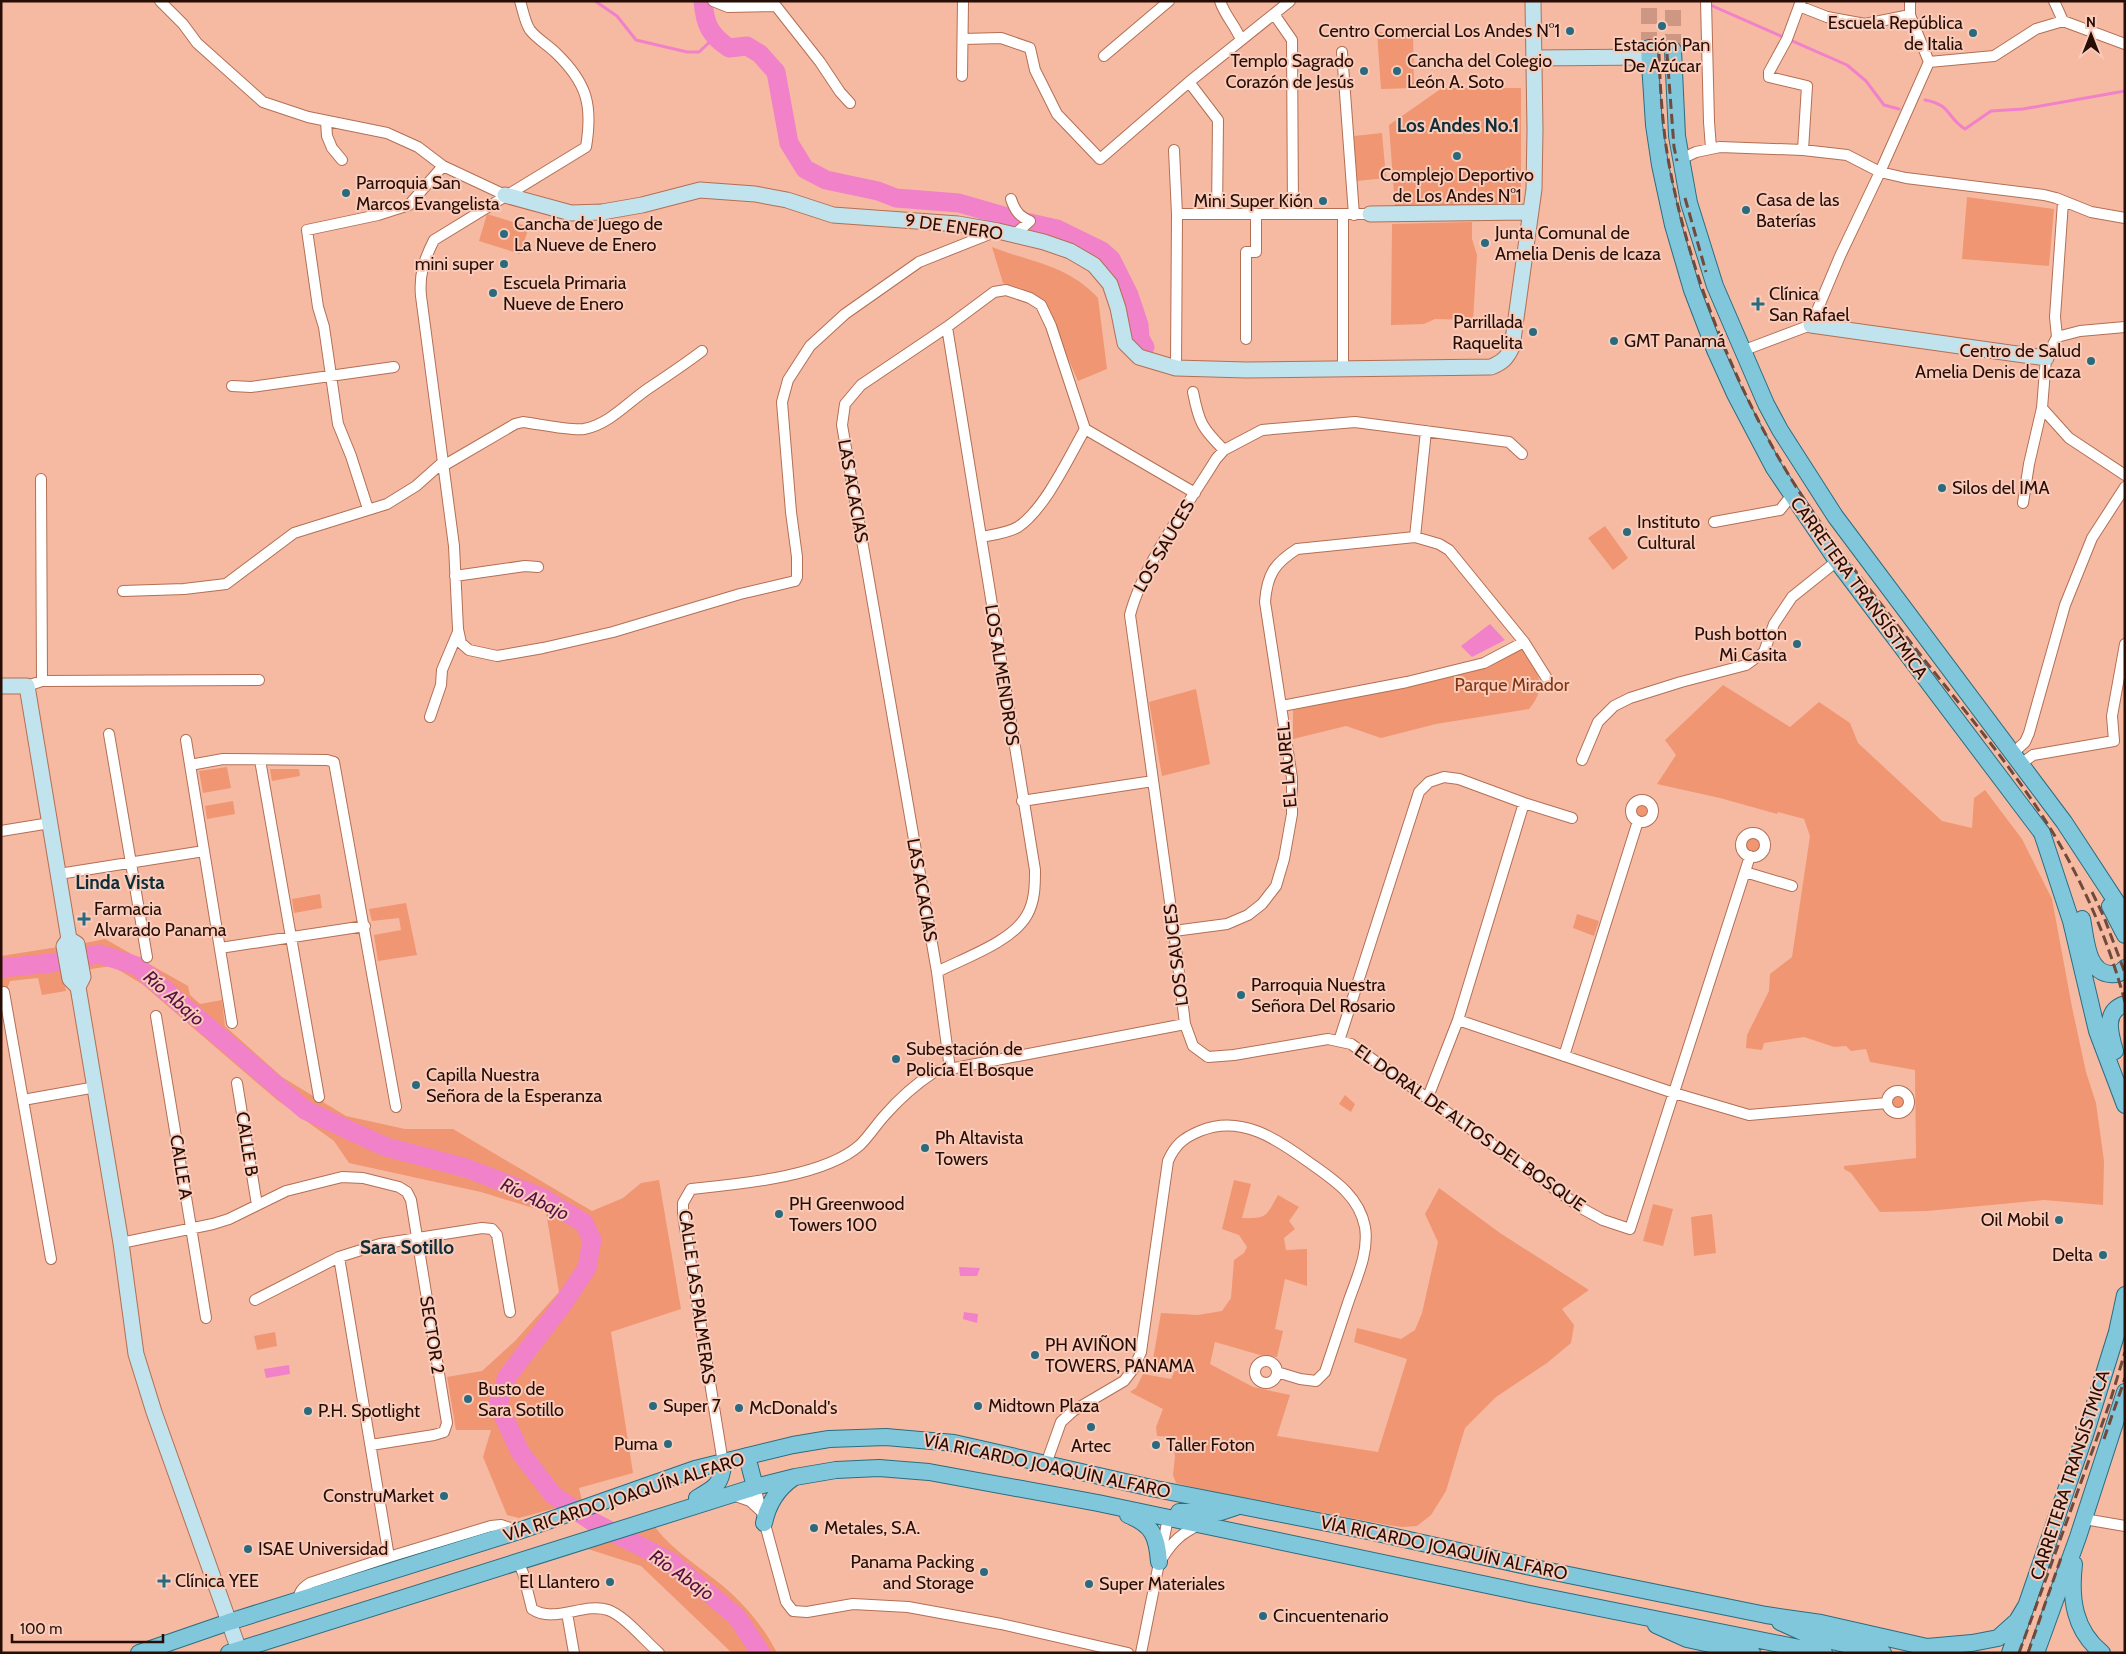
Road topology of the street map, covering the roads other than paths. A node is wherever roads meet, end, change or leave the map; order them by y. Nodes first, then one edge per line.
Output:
1 (160, 1) edge
2 (520, 1) edge
3 (713, 1) edge
4 (963, 1) edge
5 (1170, 1) edge
6 (1220, 1) edge
7 (1290, 1) edge
8 (1533, 1) edge
9 (1706, 1) edge
10 (1910, 1) edge
11 (2054, 1) edge
12 (752, 3) edge
13 (1800, 4) edge
14 (1274, 14) junction
15 (1910, 15) junction
16 (2063, 21) junction
17 (963, 39) junction
18 (1241, 40) junction
19 (2125, 44) edge
20 (1672, 50) tunnel mouth
21 (1342, 52) dead end
22 (1649, 53) joint
23 (1104, 56) dead end
24 (1534, 58) junction
25 (1929, 62) junction
26 (962, 76) dead end
27 (1189, 82) junction
28 (850, 103) dead end
29 (326, 121) junction
30 (1711, 148) junction
31 (1174, 150) dead end
32 (1803, 150) junction
33 (1681, 159) junction
34 (342, 160) dead end
35 (443, 166) junction
36 (1880, 172) junction
37 (505, 195) junction
38 (1011, 199) dead end
39 (2063, 202) junction
40 (1177, 214) junction
41 (1217, 214) junction
42 (1256, 214) junction
43 (1293, 214) junction
44 (1370, 214) joint
45 (1343, 215) junction
46 (1354, 215) junction
47 (2125, 218) edge
48 (1529, 220) junction
49 (998, 231) junction
50 (1015, 234) junction
51 (1811, 324) junction
52 (947, 327) junction
53 (2125, 327) edge
54 (2057, 337) junction
55 (1246, 340) dead end
56 (702, 351) dead end
57 (1742, 351) junction
58 (2046, 358) junction
59 (394, 367) dead end
60 (1176, 368) junction
61 (1343, 368) junction
62 (331, 376) junction
63 (232, 386) dead end
64 (1193, 392) dead end
65 (2042, 408) junction
66 (1085, 428) junction
67 (1426, 431) junction
68 (1224, 450) junction
69 (1522, 454) dead end
70 (443, 464) junction
71 (2125, 475) edge
72 (41, 479) dead end
73 (2125, 487) edge
74 (1195, 493) junction
75 (1792, 496) junction
76 (2023, 502) dead end
77 (368, 509) junction
78 (1714, 522) dead end
79 (981, 537) junction
80 (1415, 537) junction
81 (1837, 561) junction
82 (538, 567) dead end
83 (455, 576) junction
84 (123, 591) dead end
85 (458, 632) junction
86 (1524, 642) junction
87 (2125, 644) edge
88 (1546, 677) dead end
89 (259, 680) dead end
90 (34, 684) junction
91 (1, 686) edge
92 (1282, 706) junction
93 (430, 717) dead end
94 (109, 734) dead end
95 (186, 740) dead end
96 (2016, 759) junction
97 (260, 760) junction
98 (1582, 760) dead end
99 (190, 765) junction
100 (1153, 781) junction
101 (1022, 801) junction
102 (1524, 803) junction
103 (1572, 818) dead end
104 (1638, 821) dead end
105 (50, 823) junction
106 (1, 831) edge
107 (2042, 833) junction
108 (2080, 847) junction
109 (204, 851) junction
110 (1750, 856) dead end
111 (131, 863) junction
112 (1745, 872) junction
113 (59, 874) junction
114 (1792, 886) dead end
115 (2125, 915) edge
116 (365, 926) junction
117 (1174, 932) junction
118 (2125, 935) edge
119 (292, 938) junction
120 (220, 948) junction
121 (147, 958) dead end
122 (2125, 968) edge
123 (937, 972) junction
124 (4, 992) dead end
125 (2125, 1004) edge
126 (156, 1016) dead end
127 (1458, 1020) junction
128 (232, 1023) dead end
129 (1185, 1024) junction
130 (1339, 1041) junction
131 (1193, 1046) joint
132 (1564, 1056) junction
133 (950, 1068) junction
134 (2125, 1079) edge
135 (237, 1083) dead end
136 (96, 1088) junction
137 (1674, 1093) junction
138 (319, 1097) dead end
139 (1428, 1097) junction
140 (23, 1100) junction
141 (1887, 1103) dead end
142 (2125, 1105) edge
143 (396, 1107) dead end
144 (257, 1205) junction
145 (191, 1228) junction
146 (417, 1238) junction
147 (121, 1243) junction
148 (339, 1257) junction
149 (51, 1259) dead end
150 (2125, 1295) edge
151 (255, 1300) dead end
152 (510, 1312) dead end
153 (206, 1318) dead end
154 (1277, 1372) dead end
155 (2125, 1392) edge
156 (371, 1445) junction
157 (747, 1456) junction
158 (722, 1463) junction
159 (1046, 1464) junction
160 (795, 1476) junction
161 (755, 1487) junction
162 (728, 1495) junction
163 (1098, 1503) junction
164 (1238, 1506) junction
165 (663, 1514) junction
166 (763, 1517) junction
167 (1168, 1518) junction
168 (2084, 1519) junction
169 (1200, 1524) junction
170 (2125, 1526) edge
171 (519, 1531) junction
172 (2078, 1537) junction
173 (389, 1556) junction
174 (518, 1562) junction
175 (1159, 1562) junction
176 (298, 1601) junction
177 (2026, 1606) junction
178 (567, 1613) junction
179 (1766, 1615) junction
180 (229, 1622) junction
181 (1756, 1646) edge
182 (1932, 1650) edge
183 (234, 1651) edge
184 (139, 1653) edge
185 (574, 1653) edge
186 (659, 1653) edge
187 (1128, 1653) edge
188 (1141, 1653) edge
189 (1824, 1653) edge
190 (1883, 1653) edge
191 (2010, 1653) edge
192 (2036, 1653) edge
193 (2102, 1653) edge

1 - 29 street
2 - 37 street
3 - 12 street
4 - 17 street
5 - 23 street
6 - 18 street
7 - 14 street
8 - 24 street
9 - 30 street
10 - 15 street
11 - 16 street
12 - 28 street
13 - 15 street
13 - 32 street
14 - 18 street
14 - 43 street
15 - 25 street
16 - 19 street
16 - 25 street
17 - 26 street
17 - 27 street
18 - 27 street
20 - 33 main road, CARRETERA TRANSÍSTMICA
21 - 46 street
22 - 24 street
22 - 75 main road, CARRETERA TRANSÍSTMICA
24 - 48 street
25 - 36 street
27 - 41 street
29 - 34 street
29 - 35 street
30 - 32 street
30 - 33 street
31 - 40 street
32 - 36 street
33 - 57 main road, CARRETERA TRANSÍSTMICA
35 - 37 street
35 - 62 street
36 - 39 street
36 - 51 street
37 - 49 street, 9 DE ENERO
37 - 70 street
38 - 50 street
39 - 47 street
39 - 54 street
40 - 41 street
40 - 60 street
41 - 42 street
42 - 43 street
42 - 55 street
43 - 45 street
44 - 46 street
44 - 48 street
45 - 46 street
45 - 61 street
48 - 61 street, 9 DE ENERO
49 - 50 street, 9 DE ENERO
49 - 85 street
50 - 60 street, 9 DE ENERO
51 - 57 street
51 - 58 street
52 - 66 street, LAS ACACIAS
52 - 79 street, LOS ALMENDROS
52 - 123 street, LAS ACACIAS
53 - 54 street
54 - 58 street
56 - 70 street
57 - 96 main road, CARRETERA TRANSÍSTMICA
58 - 65 street
59 - 62 street
60 - 61 street, 9 DE ENERO
62 - 63 street
62 - 77 street
64 - 68 street
65 - 71 street
65 - 76 street
66 - 74 street
66 - 79 street
67 - 68 street, LOS SAUCES
67 - 69 street, LOS SAUCES
67 - 80 street
68 - 74 street, LOS SAUCES
70 - 77 street
70 - 83 street
72 - 90 street
73 - 96 street
74 - 100 street, LOS SAUCES
75 - 78 street
75 - 81 main road, CARRETERA TRANSÍSTMICA
77 - 84 street
79 - 101 street, LOS ALMENDROS
80 - 86 street
80 - 92 street, EL LAUREL
81 - 98 street
81 - 107 main road, CARRETERA TRANSÍSTMICA
82 - 83 street
83 - 85 street
85 - 93 street
86 - 88 street
86 - 92 street, EL LAUREL
87 - 96 street
89 - 90 street
90 - 91 street
90 - 105 street
92 - 117 street, EL LAUREL
94 - 111 street
95 - 99 street
96 - 108 main road, CARRETERA TRANSÍSTMICA
97 - 99 street
97 - 116 street
97 - 119 street
99 - 109 street
100 - 101 street
100 - 117 street, LOS SAUCES
101 - 123 street, LOS ALMENDROS
102 - 103 street
102 - 127 street
102 - 130 street
104 - 132 street
105 - 106 street
105 - 113 street
107 - 122 main road
107 - 142 main road, CARRETERA TRANSÍSTMICA
108 - 115 main road, CARRETERA TRANSÍSTMICA
108 - 118 main road
109 - 111 street
109 - 120 street
110 - 112 street
111 - 113 street
111 - 121 street
112 - 114 street
112 - 137 street
113 - 136 street
116 - 119 street
116 - 143 street
117 - 129 street, LOS SAUCES
119 - 120 street
119 - 138 street
120 - 128 street
123 - 133 street, LAS ACACIAS
124 - 140 street
125 - 134 main road
126 - 145 street, CALLE A
127 - 132 street
127 - 139 street
129 - 131 street, LOS SAUCES
129 - 133 street, CALLE LAS PALMERAS
130 - 131 street, EL DORAL DE ALTOS DEL BOSQUE
130 - 139 street, EL DORAL DE ALTOS DEL BOSQUE
132 - 137 street
133 - 158 street, CALLE LAS PALMERAS
135 - 144 street, CALLE B
136 - 140 street
136 - 147 street
137 - 139 street, EL DORAL DE ALTOS DEL BOSQUE
137 - 141 street
140 - 149 street
144 - 145 street
144 - 146 street, SECTOR 2
145 - 147 street
145 - 153 street, CALLE A
146 - 148 street
146 - 152 street
146 - 156 street, SECTOR 2
147 - 180 street
148 - 151 street
148 - 156 street
150 - 177 main road, CARRETERA TRANSÍSTMICA
154 - 159 street
155 - 168 main road, CARRETERA TRANSÍSTMICA
156 - 173 street
157 - 158 main road, VÍA RICARDO JOAQUÍN ALFARO
157 - 159 main road, VÍA RICARDO JOAQUÍN ALFARO
157 - 161 main road
158 - 165 main road
158 - 171 main road, VÍA RICARDO JOAQUÍN ALFARO
159 - 164 main road, VÍA RICARDO JOAQUÍN ALFARO
160 - 161 main road, VÍA RICARDO JOAQUÍN ALFARO
160 - 163 main road, VÍA RICARDO JOAQUÍN ALFARO
160 - 166 main road
161 - 162 main road, VÍA RICARDO JOAQUÍN ALFARO
161 - 166 street
162 - 165 main road, VÍA RICARDO JOAQUÍN ALFARO
162 - 166 street
163 - 167 main road, VÍA RICARDO JOAQUÍN ALFARO
163 - 175 main road
164 - 167 main road
164 - 179 main road, VÍA RICARDO JOAQUÍN ALFARO
165 - 174 main road, VÍA RICARDO JOAQUÍN ALFARO
166 - 187 street
167 - 169 main road, VÍA RICARDO JOAQUÍN ALFARO
167 - 175 street
168 - 170 street
168 - 172 main road, CARRETERA TRANSÍSTMICA
169 - 175 street
169 - 181 main road, VÍA RICARDO JOAQUÍN ALFARO
171 - 173 street
171 - 176 main road, VÍA RICARDO JOAQUÍN ALFARO
172 - 192 main road, CARRETERA TRANSÍSTMICA
172 - 193 main road
173 - 176 street
174 - 178 street
174 - 183 main road, VÍA RICARDO JOAQUÍN ALFARO
175 - 188 street
176 - 180 main road, VÍA RICARDO JOAQUÍN ALFARO
177 - 182 main road
177 - 191 main road, CARRETERA TRANSÍSTMICA
178 - 185 street
178 - 186 street
179 - 182 main road
179 - 190 main road
180 - 183 street
180 - 184 main road, VÍA RICARDO JOAQUÍN ALFARO
181 - 189 main road, VÍA RICARDO JOAQUÍN ALFARO

